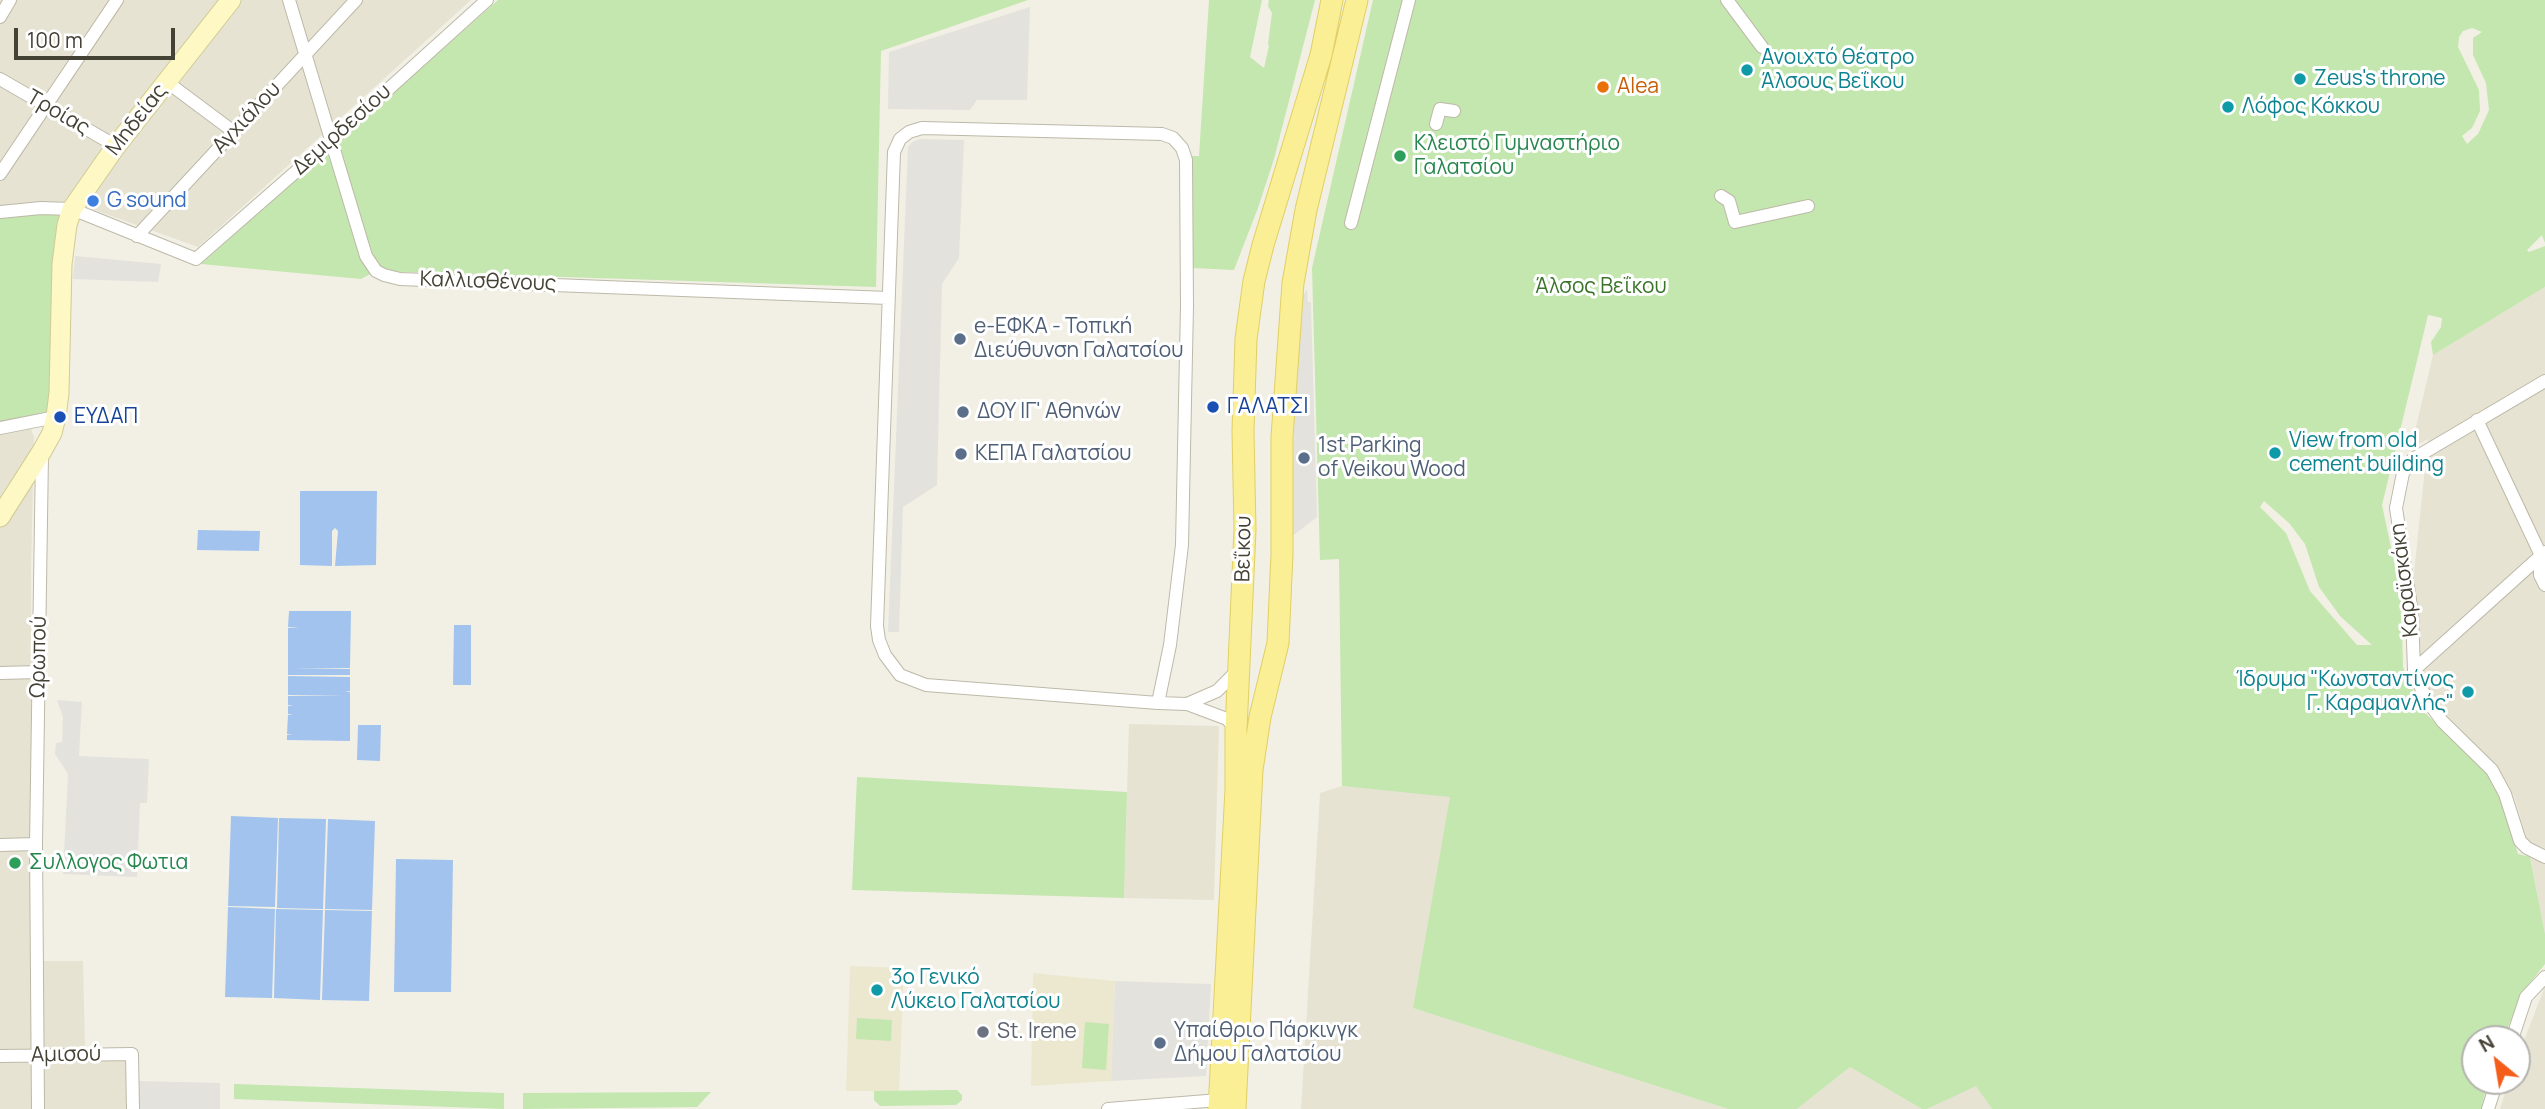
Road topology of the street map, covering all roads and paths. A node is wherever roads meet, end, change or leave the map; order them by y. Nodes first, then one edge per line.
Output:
1 (10, 0) edge
2 (117, 0) edge
3 (231, 0) edge
4 (289, 0) edge
5 (356, 0) edge
6 (487, 0) edge
7 (1332, 0) edge
8 (1357, 0) edge
9 (1409, 0) edge
10 (1727, 0) edge
11 (0, 16) edge
12 (1762, 47) dead end
13 (306, 56) junction
14 (0, 79) edge
15 (167, 82) junction
16 (47, 107) junction
17 (1454, 111) dead end
18 (1436, 124) dead end
19 (234, 132) junction
20 (332, 140) junction
21 (116, 146) junction
22 (0, 174) edge
23 (1721, 196) dead end
24 (1808, 206) dead end
25 (72, 209) junction
26 (0, 212) edge
27 (1351, 223) dead end
28 (137, 236) junction
29 (888, 298) junction
30 (2545, 381) edge
31 (56, 417) junction
32 (2477, 420) junction
33 (0, 428) edge
34 (42, 451) junction
35 (2, 512) edge
36 (2543, 558) edge
37 (2545, 585) edge
38 (1240, 667) junction
39 (2414, 670) junction
40 (39, 672) junction
41 (0, 673) edge
42 (1158, 703) junction
43 (1187, 704) junction
44 (1236, 730) junction
45 (36, 844) junction
46 (0, 845) edge
47 (2545, 857) edge
48 (2545, 977) edge
49 (2517, 1025) edge
50 (38, 1055) junction
51 (0, 1056) edge
52 (1218, 1106) edge
53 (38, 1109) edge
54 (132, 1109) edge
55 (1108, 1109) edge

1 - 11 street
2 - 16 street
3 - 15 street, Μηδείας
4 - 13 street, Καλλισθένους
5 - 13 street, Αγχιάλου
6 - 20 street, Δεμιρδεσίου
7 - 38 main road, Βεΐκου
8 - 52 main road, Βεΐκου
9 - 27 street
10 - 12 street
13 - 19 street, Αγχιάλου
13 - 20 street, Καλλισθένους
14 - 16 street, Τροίας
15 - 19 street
15 - 21 street, Μηδείας
16 - 21 street, Τροίας
16 - 22 street
17 - 18 street
19 - 28 street, Αγχιάλου
20 - 28 street, Δεμιρδεσίου
20 - 29 street, Καλλισθένους
21 - 25 street, Μηδείας
23 - 24 street
25 - 26 street
25 - 28 street
25 - 31 street, Ωρωπού
29 - 42 street
29 - 42 street
30 - 32 street
31 - 33 street
31 - 34 street, Ωρωπού
32 - 36 street
32 - 39 street, Καραϊσκάκη
34 - 35 street
34 - 40 street, Ωρωπού
36 - 37 street
36 - 39 street
38 - 43 street
38 - 44 main road, Βεΐκου
39 - 47 street, Καραϊσκάκη
40 - 41 street
40 - 45 street, Ωρωπού
42 - 43 street
43 - 44 street
44 - 52 main road, Βεΐκου
45 - 46 street
45 - 50 street, Ωρωπού
48 - 49 street
50 - 51 street, Αμισού
50 - 53 street, Ωρωπού
50 - 54 street, Αμισού
52 - 55 street

